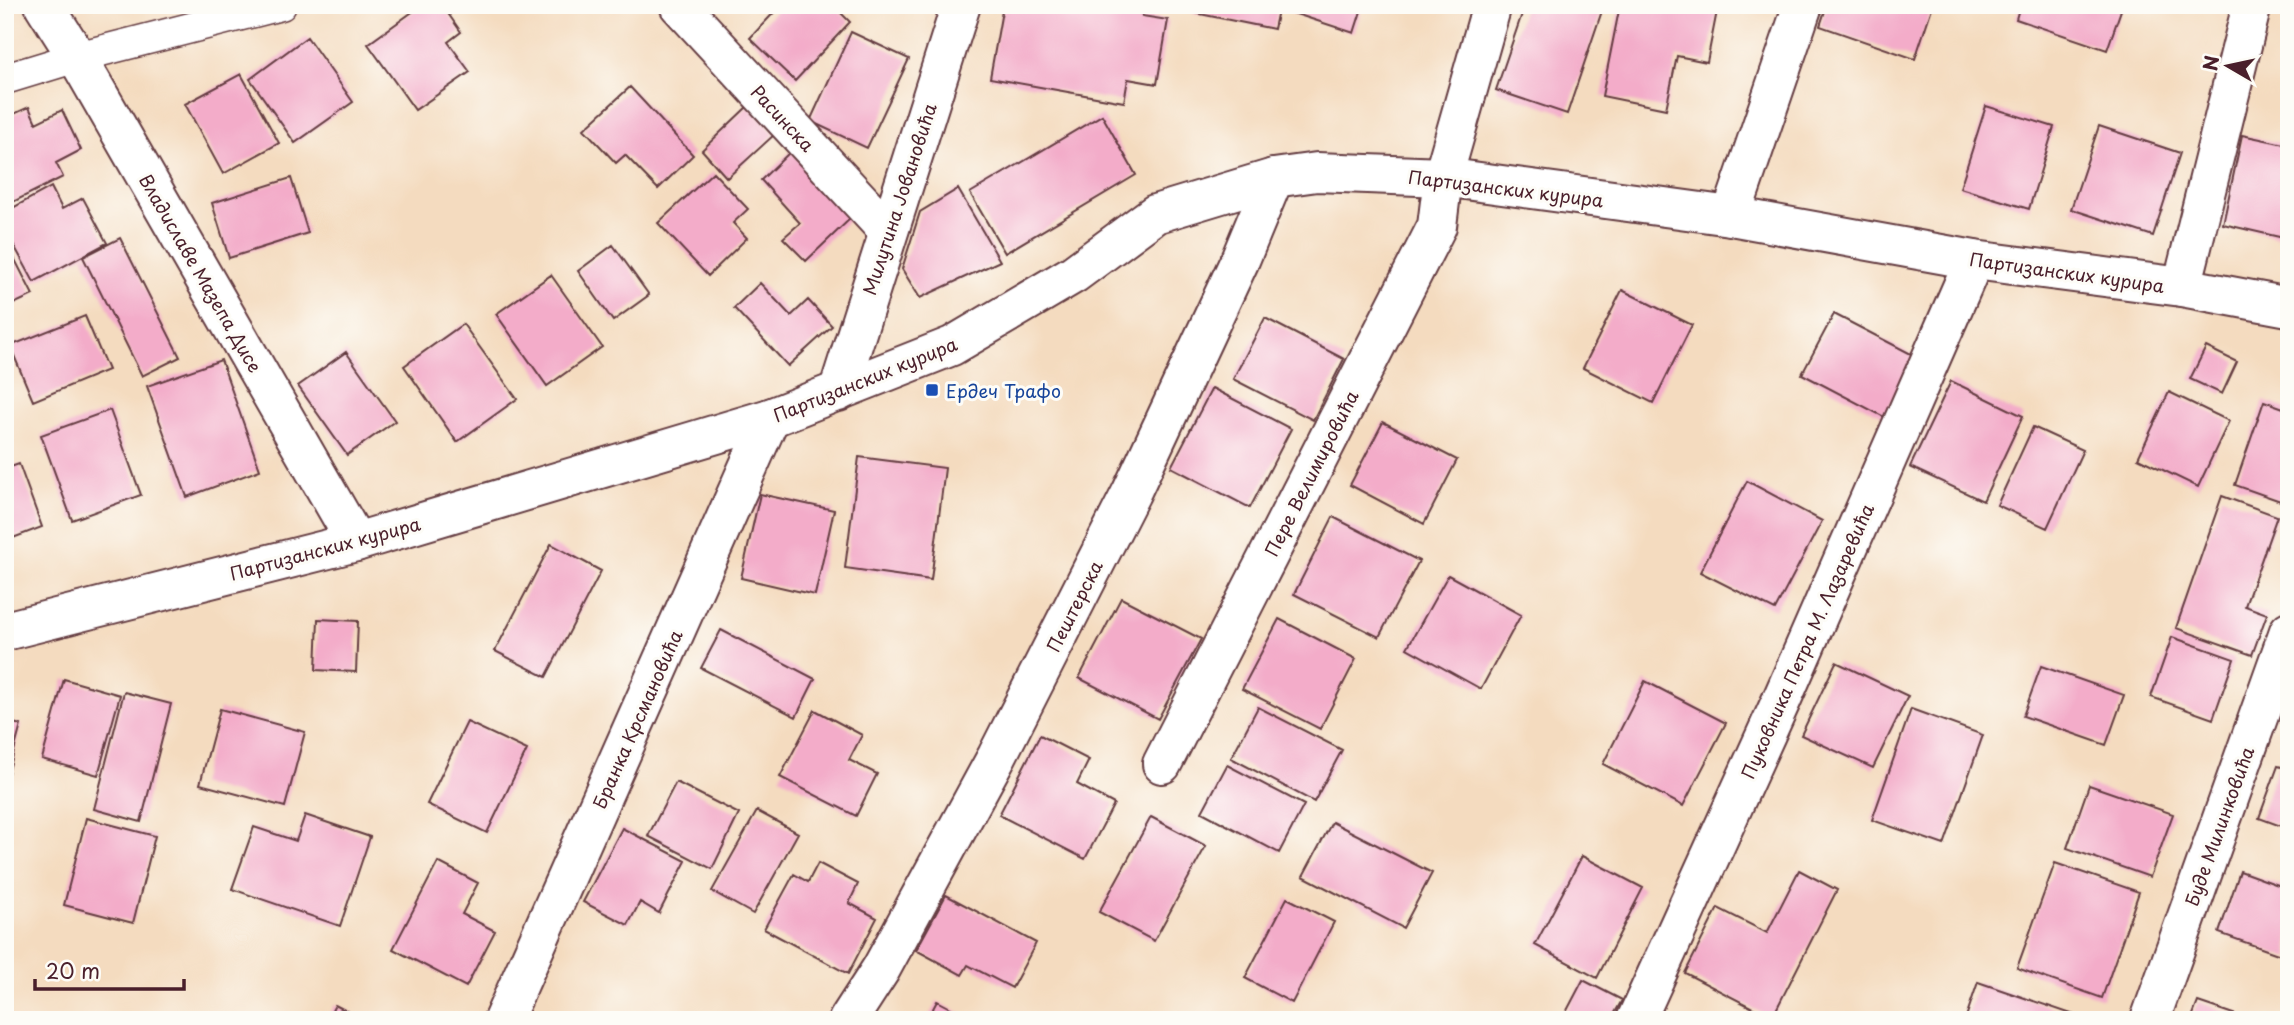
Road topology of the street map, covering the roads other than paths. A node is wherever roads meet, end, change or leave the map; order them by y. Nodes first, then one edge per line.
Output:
1 (44, 5) edge
2 (281, 5) edge
3 (679, 5) edge
4 (961, 5) edge
5 (1492, 5) edge
6 (1803, 5) edge
7 (2252, 5) edge
8 (77, 57) junction
9 (5, 79) edge
10 (1443, 177) junction
11 (1274, 178) junction
12 (1731, 216) junction
13 (888, 231) junction
14 (1974, 260) junction
15 (2182, 287) junction
16 (2289, 307) edge
17 (838, 392) junction
18 (770, 418) junction
19 (356, 542) junction
20 (5, 631) edge
21 (2289, 631) edge
22 (1161, 764) dead end
23 (503, 1020) edge
24 (848, 1020) edge
25 (1636, 1020) edge
26 (2150, 1020) edge

1 - 8 street, Владиславе Мазепа Дисе
2 - 8 lane
3 - 13 street, Расинска
4 - 13 street, Милутина Јовановића
5 - 10 street, Пере Велимировића
6 - 12 street
7 - 15 street
8 - 9 lane
8 - 19 street, Владиславе Мазепа Дисе
10 - 11 street, Партизанских курира
10 - 12 street, Партизанских курира
10 - 22 street, Пере Велимировића
11 - 17 street, Партизанских курира
11 - 24 street, Пештерска
12 - 14 street, Партизанских курира
13 - 17 street, Милутина Јовановића
14 - 15 street, Партизанских курира
14 - 25 street, Пуковника Петра М. Лазаревића
15 - 16 street, Партизанских курира
17 - 18 street, Партизанских курира
18 - 19 street, Партизанских курира
18 - 23 street, Бранка Крсмановића
19 - 20 street, Партизанских курира
21 - 26 street, Буде Милинковића

